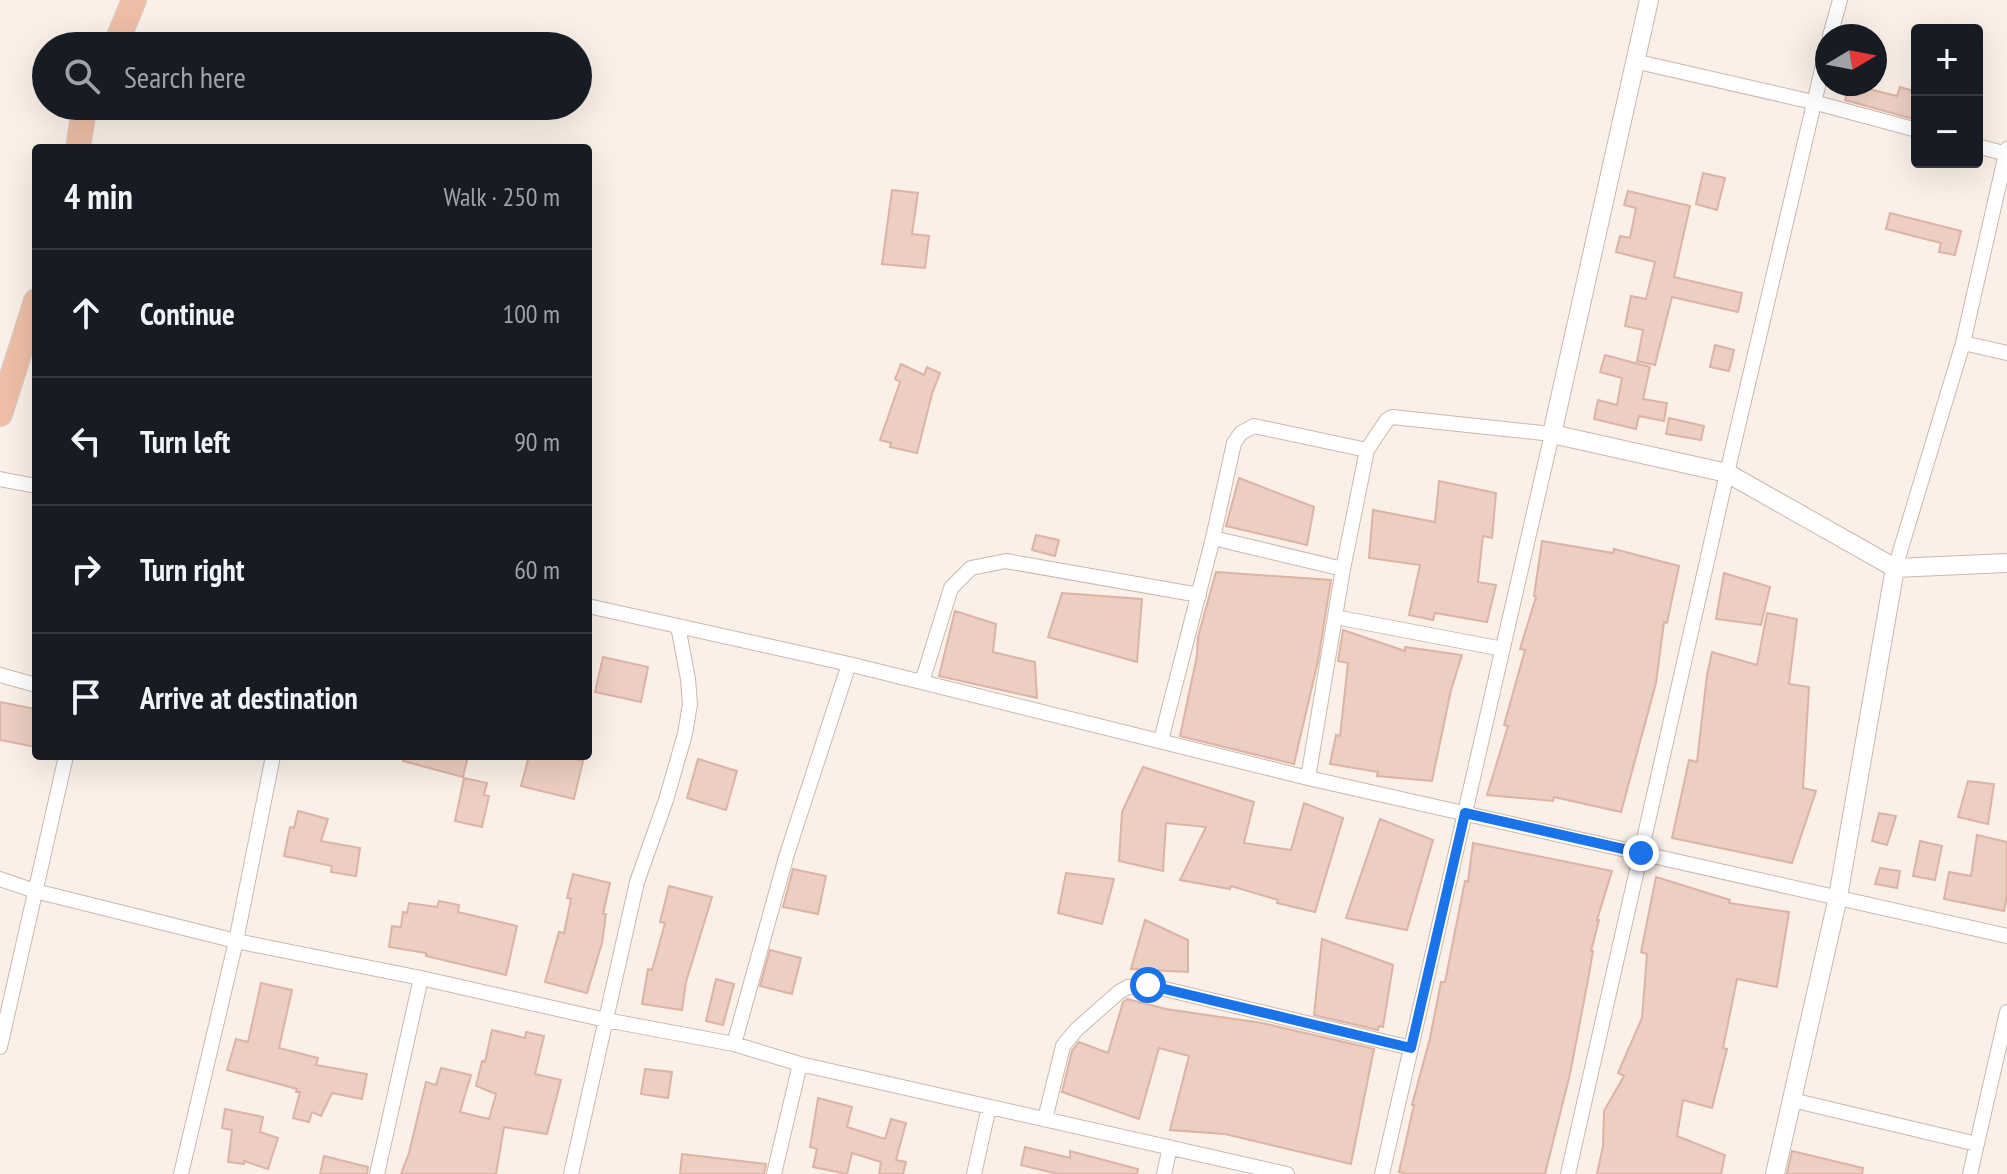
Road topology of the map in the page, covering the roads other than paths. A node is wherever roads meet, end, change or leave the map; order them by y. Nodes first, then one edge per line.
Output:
1 (1649, 0) edge
2 (1840, 0) edge
3 (130, 11) edge
4 (1833, 24) edge
5 (121, 32) edge
6 (1634, 61) junction
7 (1815, 94) edge
8 (1813, 102) junction
9 (82, 120) edge
10 (1911, 128) edge
11 (79, 144) edge
12 (1983, 147) edge
13 (2007, 152) edge
14 (32, 314) edge
15 (1963, 343) junction
16 (2007, 353) edge
17 (0, 414) edge
18 (1552, 434) junction
19 (1367, 450) junction
20 (1727, 473) junction
21 (0, 479) edge
22 (32, 485) edge
23 (1213, 538) junction
24 (2007, 563) edge
25 (1895, 568) junction
26 (1343, 569) junction
27 (1199, 595) junction
28 (592, 607) edge
29 (1335, 617) junction
30 (678, 626) junction
31 (1503, 649) junction
32 (849, 664) junction
33 (0, 675) edge
34 (922, 682) junction
35 (32, 684) edge
36 (1161, 740) junction
37 (65, 760) edge
38 (272, 760) edge
39 (1308, 778) junction
40 (1465, 813) junction
41 (1641, 853) junction
42 (0, 879) edge
43 (35, 891) junction
44 (1838, 897) junction
45 (2007, 936) edge
46 (236, 941) junction
47 (421, 978) junction
48 (2007, 1012) edge
49 (606, 1020) junction
50 (734, 1044) junction
51 (0, 1047) edge
52 (1411, 1048) junction
53 (800, 1064) junction
54 (1792, 1100) junction
55 (989, 1107) junction
56 (1045, 1119) junction
57 (1977, 1144) junction
58 (1170, 1147) junction
59 (181, 1174) edge
60 (377, 1174) edge
61 (571, 1174) edge
62 (774, 1174) edge
63 (974, 1174) edge
64 (1164, 1174) edge
65 (1287, 1174) edge
66 (1382, 1174) edge
67 (1568, 1174) edge
68 (1775, 1174) edge
69 (1970, 1174) edge

1 - 6 street
2 - 4 street
3 - 5 highway
6 - 8 street
6 - 18 street
7 - 8 street
8 - 10 street
8 - 20 street
9 - 11 highway
12 - 13 street
13 - 15 street
14 - 17 highway
15 - 16 street
15 - 25 street
18 - 19 street
18 - 20 street
18 - 31 street
19 - 23 street
19 - 26 street
20 - 25 street
20 - 41 street
21 - 22 street
23 - 26 street
23 - 27 street
24 - 25 street
25 - 44 street
26 - 29 street
27 - 34 street
27 - 36 street
28 - 30 street
29 - 31 street
29 - 39 street
30 - 32 street
30 - 49 street
31 - 40 street
32 - 34 street
32 - 50 street
33 - 35 street
34 - 36 street
36 - 39 street
37 - 43 street
38 - 46 street
39 - 40 street
40 - 41 street
40 - 52 street
41 - 44 street
41 - 67 street
42 - 43 street
43 - 46 street
43 - 51 street
44 - 45 street
44 - 54 street
46 - 47 street
46 - 59 street
47 - 49 street
47 - 60 street
48 - 57 street
49 - 50 street
49 - 61 street
50 - 53 street
52 - 56 street
52 - 66 street
53 - 55 street
53 - 62 street
54 - 57 street
54 - 68 street
55 - 56 street
55 - 63 street
56 - 58 street
57 - 69 street
58 - 64 street
58 - 65 street

